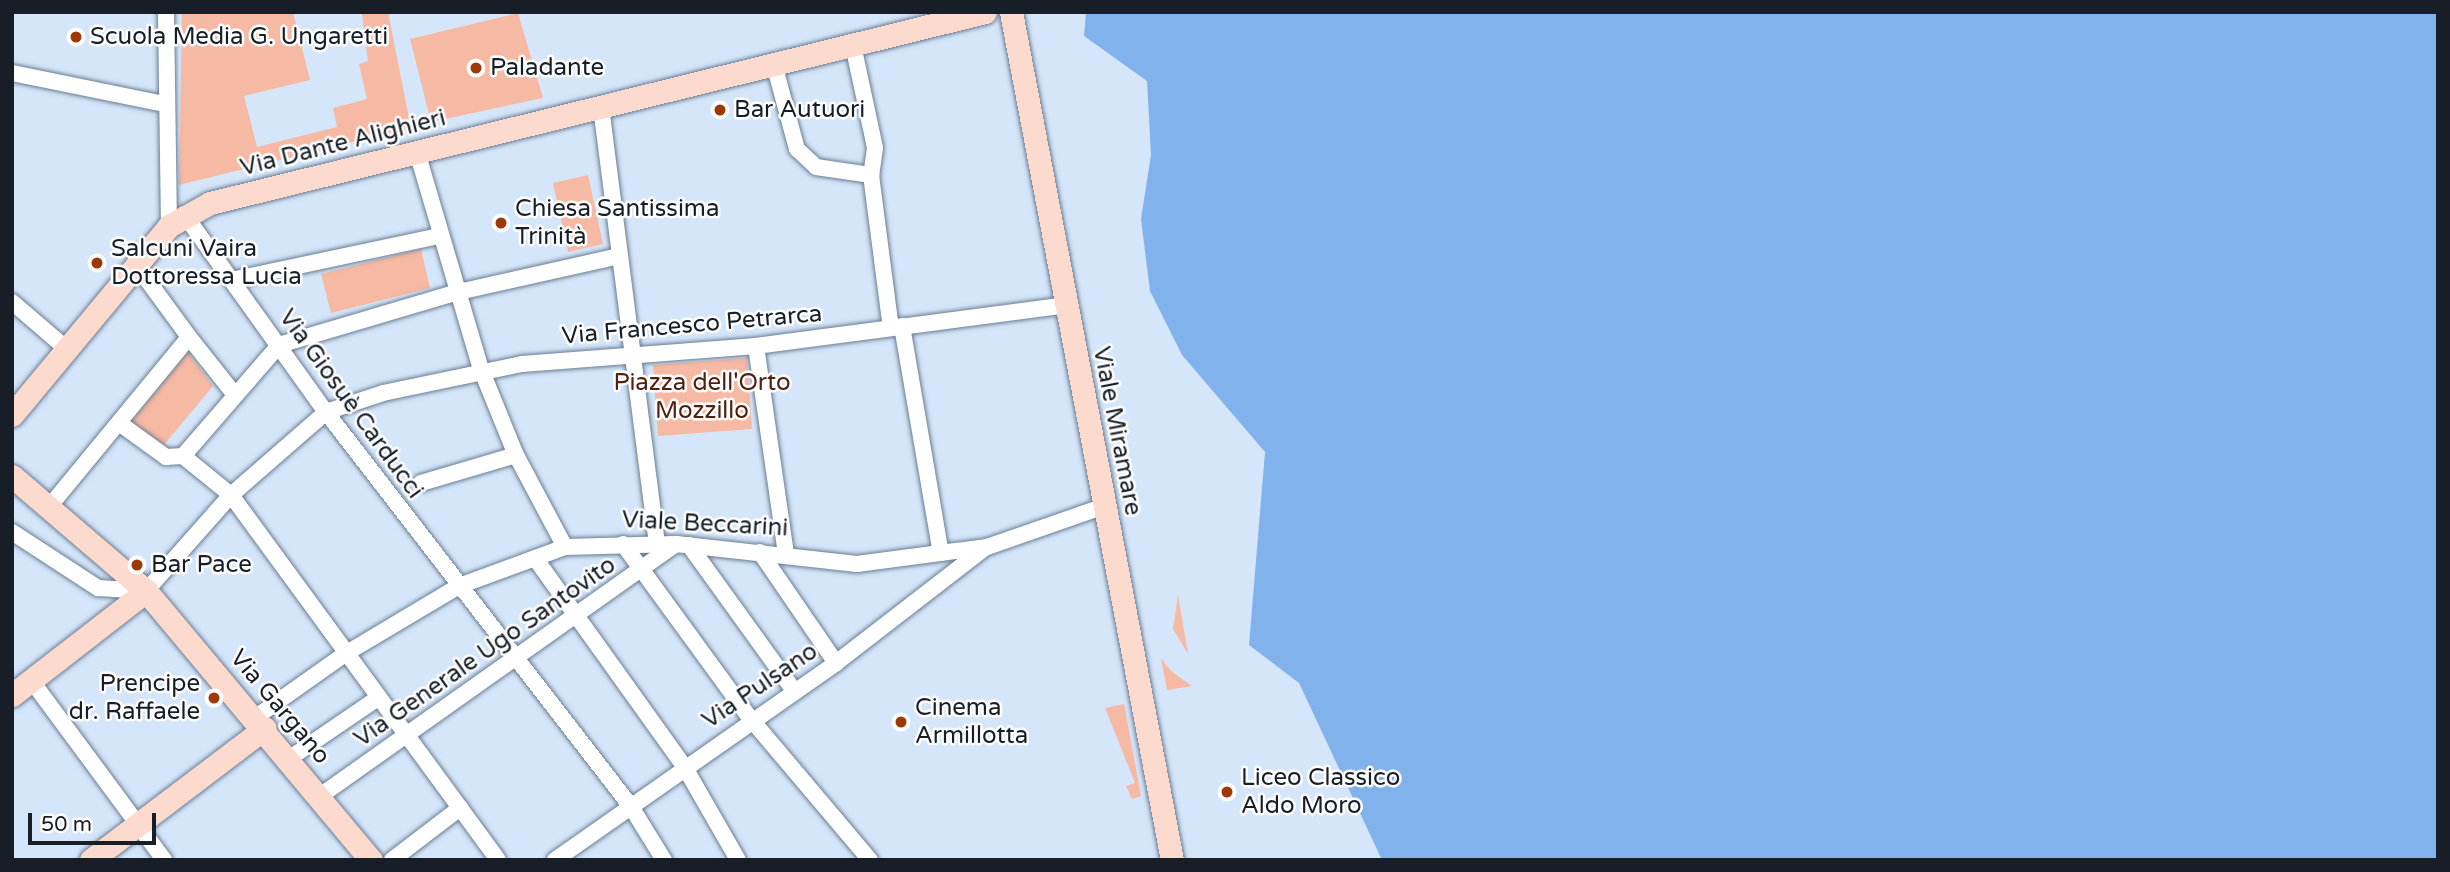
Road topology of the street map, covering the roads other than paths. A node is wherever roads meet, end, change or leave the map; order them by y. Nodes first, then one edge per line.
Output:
1 (166, 12) edge
2 (985, 12) edge
3 (1011, 12) edge
4 (853, 45) junction
5 (774, 64) junction
6 (12, 73) edge
7 (164, 104) junction
8 (600, 107) junction
9 (417, 152) junction
10 (871, 175) junction
11 (177, 220) junction
12 (439, 236) junction
13 (620, 256) junction
14 (137, 266) junction
15 (232, 280) junction
16 (454, 293) junction
17 (12, 302) edge
18 (1067, 305) junction
19 (896, 327) junction
20 (188, 337) junction
21 (279, 345) junction
22 (756, 346) junction
23 (68, 350) junction
24 (633, 355) junction
25 (481, 369) junction
26 (235, 395) junction
27 (326, 412) junction
28 (12, 415) edge
29 (119, 423) junction
30 (516, 455) junction
31 (183, 456) junction
32 (13, 477) edge
33 (421, 483) dead end
34 (231, 495) junction
35 (1105, 506) junction
36 (49, 508) junction
37 (12, 532) edge
38 (657, 543) junction
39 (623, 544) junction
40 (682, 545) junction
41 (565, 547) junction
42 (987, 547) junction
43 (760, 552) junction
44 (941, 553) junction
45 (786, 555) junction
46 (535, 558) junction
47 (642, 571) junction
48 (459, 586) junction
49 (146, 591) junction
50 (577, 617) junction
51 (345, 654) junction
52 (514, 658) junction
53 (836, 663) junction
54 (31, 680) junction
55 (792, 688) junction
56 (12, 695) edge
57 (378, 698) junction
58 (750, 718) junction
59 (260, 723) junction
60 (404, 734) junction
61 (290, 758) junction
62 (684, 766) junction
63 (320, 796) junction
64 (630, 805) junction
65 (460, 808) junction
66 (137, 825) junction
67 (91, 860) edge
68 (164, 860) edge
69 (371, 860) edge
70 (392, 860) edge
71 (498, 860) edge
72 (555, 860) edge
73 (664, 860) edge
74 (738, 860) edge
75 (870, 860) edge
76 (1172, 860) edge

1 - 7 street
2 - 4 street, Via Dante Alighieri
3 - 18 street, Viale Miramare
4 - 5 street, Via Dante Alighieri
4 - 10 street
5 - 8 street, Via Dante Alighieri
5 - 10 street
6 - 7 street
7 - 11 street
8 - 9 street, Via Dante Alighieri
8 - 13 street
9 - 11 street, Via Dante Alighieri
9 - 12 street
10 - 19 street
11 - 14 street
11 - 15 street, Via Giosuè Carducci
12 - 15 street
12 - 16 street
13 - 16 street
13 - 24 street
14 - 20 street
14 - 23 street
15 - 21 street, Via Giosuè Carducci
16 - 21 street
16 - 25 street
17 - 23 street
18 - 19 street, Via Francesco Petrarca
18 - 35 street, Viale Miramare
19 - 22 street, Via Francesco Petrarca
19 - 44 street
20 - 26 street
20 - 29 street
21 - 26 street
21 - 27 street, Via Giosuè Carducci
22 - 24 street, Via Francesco Petrarca
22 - 45 street
23 - 28 street
24 - 25 street, Via Francesco Petrarca
24 - 38 street
25 - 27 street, Via Francesco Petrarca
25 - 30 street
26 - 31 street
27 - 34 street
27 - 48 street, Via Giosuè Carducci
29 - 31 street
29 - 36 street
30 - 33 street
30 - 41 street
31 - 34 street
32 - 36 street, Via Gargano
34 - 49 street
34 - 51 street
35 - 42 street, Viale Beccarini
35 - 76 street, Viale Miramare
36 - 49 street, Via Gargano
37 - 49 street
38 - 39 street, Viale Beccarini
38 - 40 street, Viale Beccarini
39 - 41 street, Viale Beccarini
39 - 47 street
40 - 43 street, Viale Beccarini
40 - 47 street, Via Generale Ugo Santovito
40 - 55 street
41 - 46 street, Viale Beccarini
42 - 44 street, Viale Beccarini
42 - 53 street, Via Pulsano
43 - 45 street, Viale Beccarini
43 - 53 street
44 - 45 street, Viale Beccarini
46 - 48 street, Viale Beccarini
46 - 50 street
47 - 50 street, Via Generale Ugo Santovito
47 - 58 street
48 - 51 street, Viale Beccarini
48 - 52 street, Via Giosuè Carducci
49 - 54 street
49 - 59 street, Via Gargano
50 - 52 street, Via Generale Ugo Santovito
50 - 62 street
51 - 57 street
51 - 59 street, Viale Beccarini
52 - 60 street, Via Generale Ugo Santovito
52 - 64 street, Via Giosuè Carducci
53 - 55 street, Via Pulsano
54 - 56 street
54 - 66 street
55 - 58 street, Via Pulsano
57 - 60 street
57 - 61 street
58 - 62 street, Via Pulsano
58 - 75 street
59 - 61 street, Via Gargano
59 - 66 street, Viale Beccarini
60 - 63 street, Via Generale Ugo Santovito
60 - 65 street
61 - 63 street, Via Gargano
62 - 64 street, Via Pulsano
62 - 74 street
63 - 69 street, Via Gargano
64 - 72 street, Via Pulsano
64 - 73 street, Via Giosuè Carducci
65 - 70 street
65 - 71 street
66 - 67 street, Viale Beccarini
66 - 68 street

